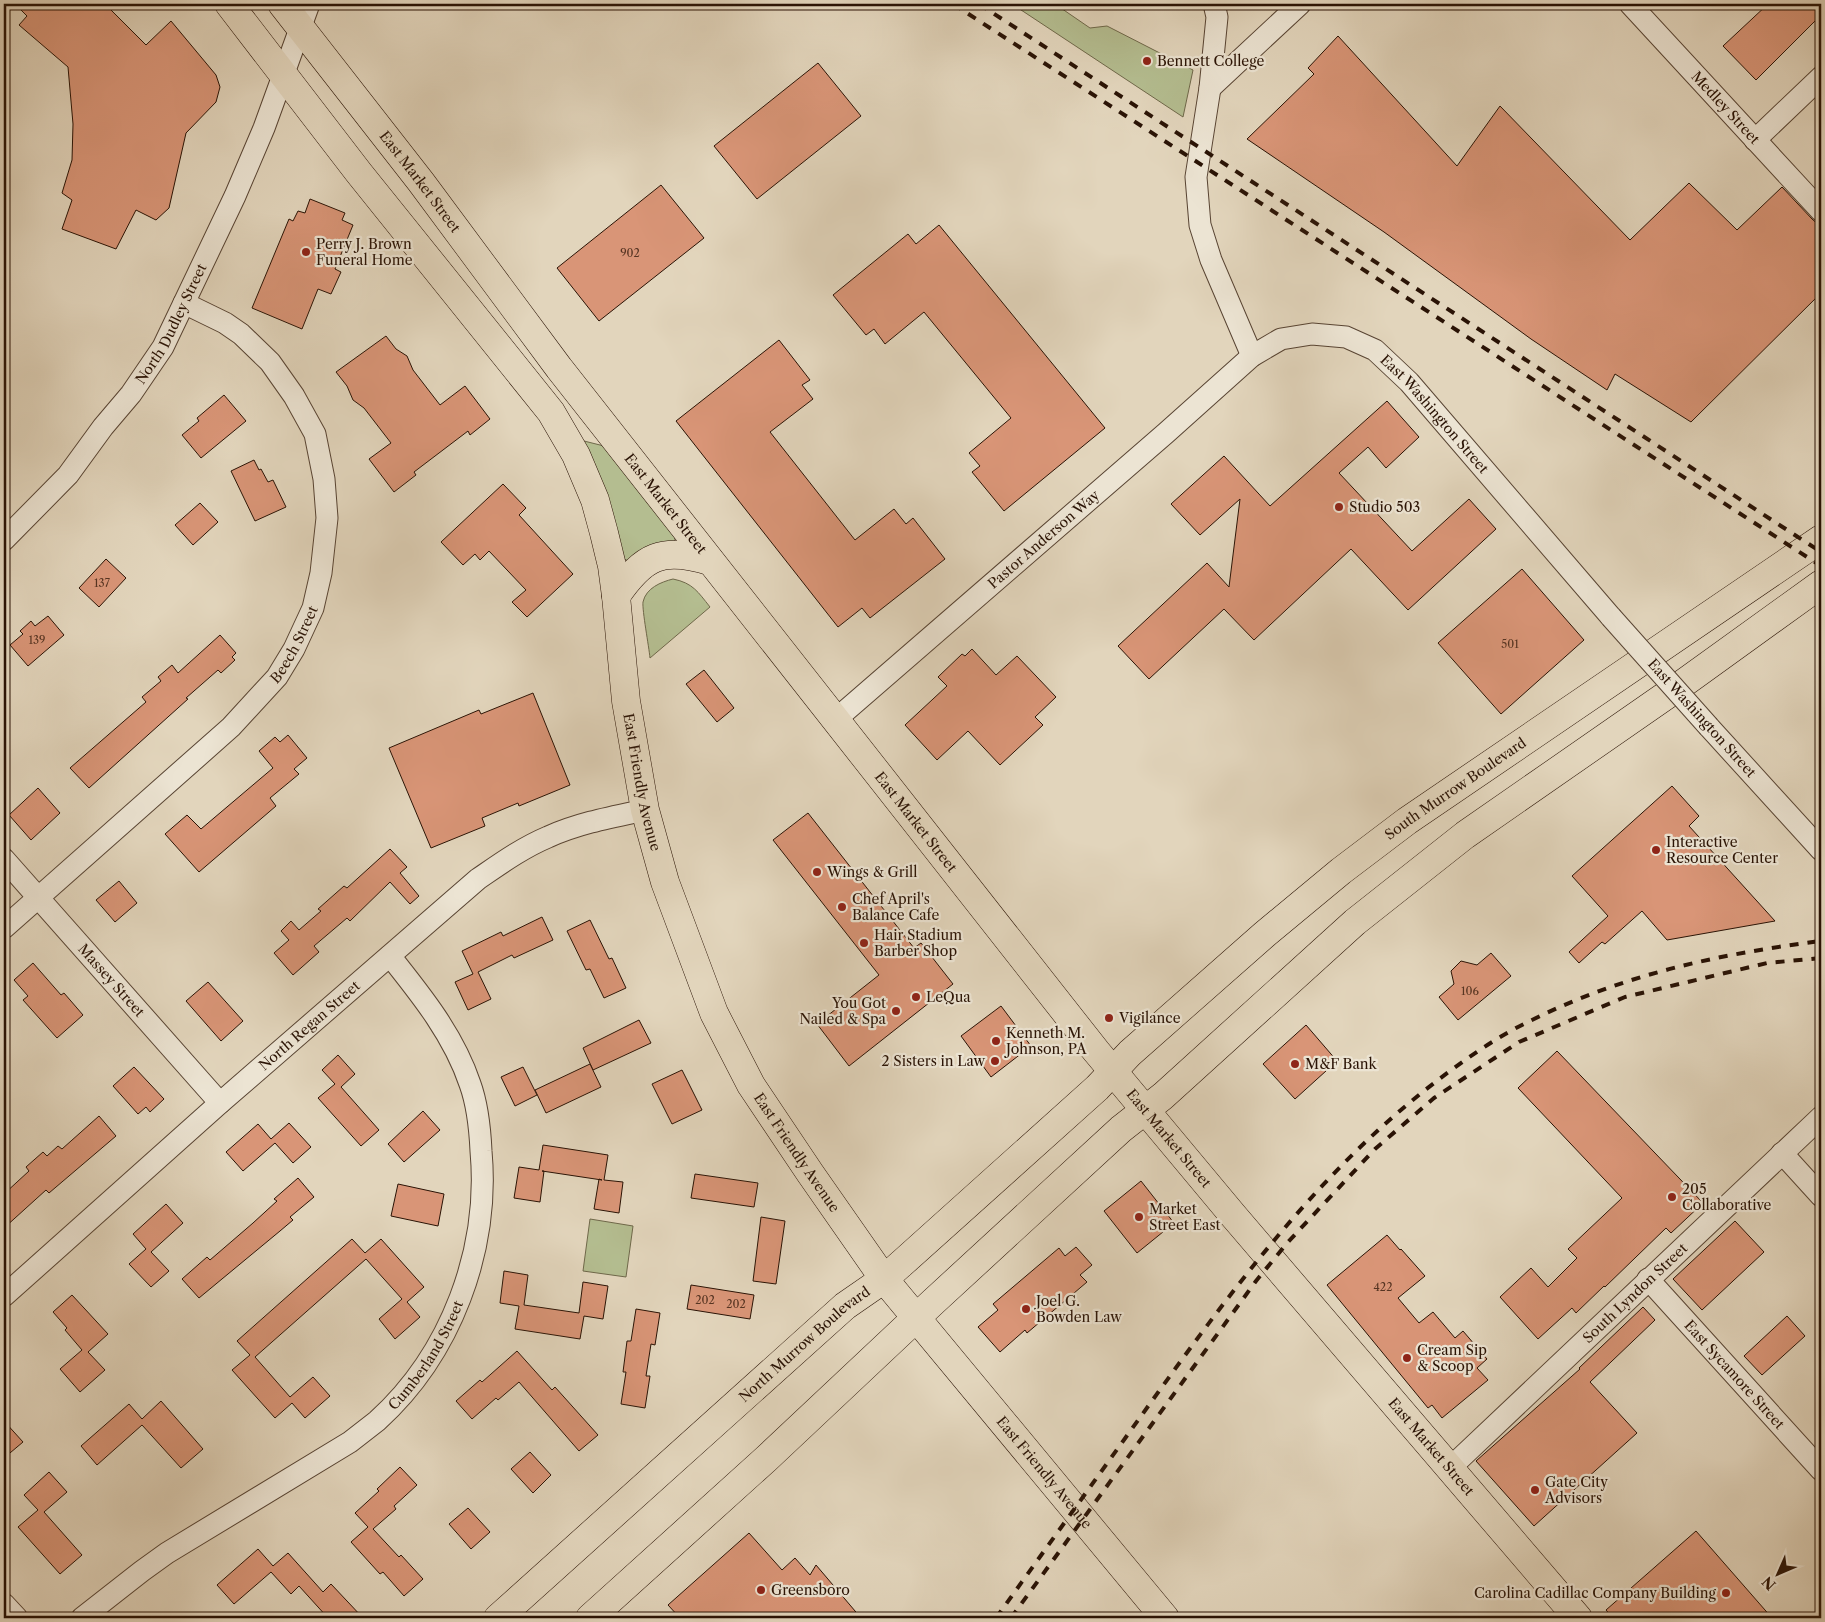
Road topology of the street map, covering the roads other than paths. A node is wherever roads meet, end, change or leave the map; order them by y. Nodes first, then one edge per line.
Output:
1 (229, 4) edge
2 (282, 4) edge
3 (1214, 4) edge
4 (1300, 4) edge
5 (1630, 4) edge
6 (304, 15) edge
7 (284, 74) junction
8 (1821, 77) edge
9 (1210, 88) junction
10 (1755, 140) junction
11 (1821, 211) edge
12 (184, 303) junction
13 (1252, 356) junction
14 (550, 412) junction
15 (608, 429) junction
16 (1821, 538) edge
17 (4, 540) edge
18 (710, 561) junction
19 (1821, 584) edge
20 (616, 596) junction
21 (835, 720) junction
22 (645, 810) junction
23 (1821, 850) edge
24 (4, 859) edge
25 (38, 898) junction
26 (4, 928) edge
27 (390, 956) junction
28 (1113, 1071) junction
29 (220, 1104) junction
30 (1145, 1110) junction
31 (1821, 1117) edge
32 (1782, 1153) junction
33 (1821, 1196) edge
34 (884, 1279) junction
35 (1648, 1279) junction
36 (4, 1296) edge
37 (916, 1318) junction
38 (1449, 1468) junction
39 (1821, 1470) edge
40 (4, 1604) edge
41 (17, 1618) edge
42 (82, 1618) edge
43 (498, 1618) edge
44 (590, 1618) edge
45 (1165, 1618) edge
46 (1578, 1618) edge

1 - 7 main road
2 - 6 main road, East Market Street
3 - 9 street
4 - 9 street
5 - 10 street, Medley Street
6 - 7 street, North Dudley Street
6 - 15 main road, East Market Street
7 - 12 street, North Dudley Street
7 - 14 main road
8 - 10 street
9 - 13 street
10 - 11 street, Medley Street
12 - 17 street, North Dudley Street
12 - 25 street, Beech Street
13 - 21 street, Pastor Anderson Way
13 - 23 street, East Washington Street, bridge
14 - 15 main road
14 - 20 main road
15 - 18 main road, East Market Street
16 - 28 main road, South Murrow Boulevard
18 - 20 main road
18 - 21 main road, East Market Street
19 - 30 main road
20 - 22 main road, East Friendly Avenue
21 - 28 main road, East Market Street
22 - 27 street, North Regan Street
22 - 34 main road, East Friendly Avenue
24 - 25 street, Massey Street
25 - 26 street, Beech Street
25 - 29 street, Massey Street
27 - 29 street, North Regan Street
27 - 42 street, Cumberland Street
28 - 30 main road, East Market Street
28 - 34 main road, North Murrow Boulevard
29 - 36 street, North Regan Street
30 - 37 main road
30 - 38 main road, East Market Street
31 - 32 street, South Lyndon Street
32 - 33 street
32 - 35 street, South Lyndon Street
34 - 37 main road, East Friendly Avenue
34 - 43 main road, North Murrow Boulevard
35 - 38 street, South Lyndon Street
35 - 39 street, East Sycamore Street
37 - 44 main road
37 - 45 main road, East Friendly Avenue
38 - 46 main road, East Market Street
40 - 41 street

